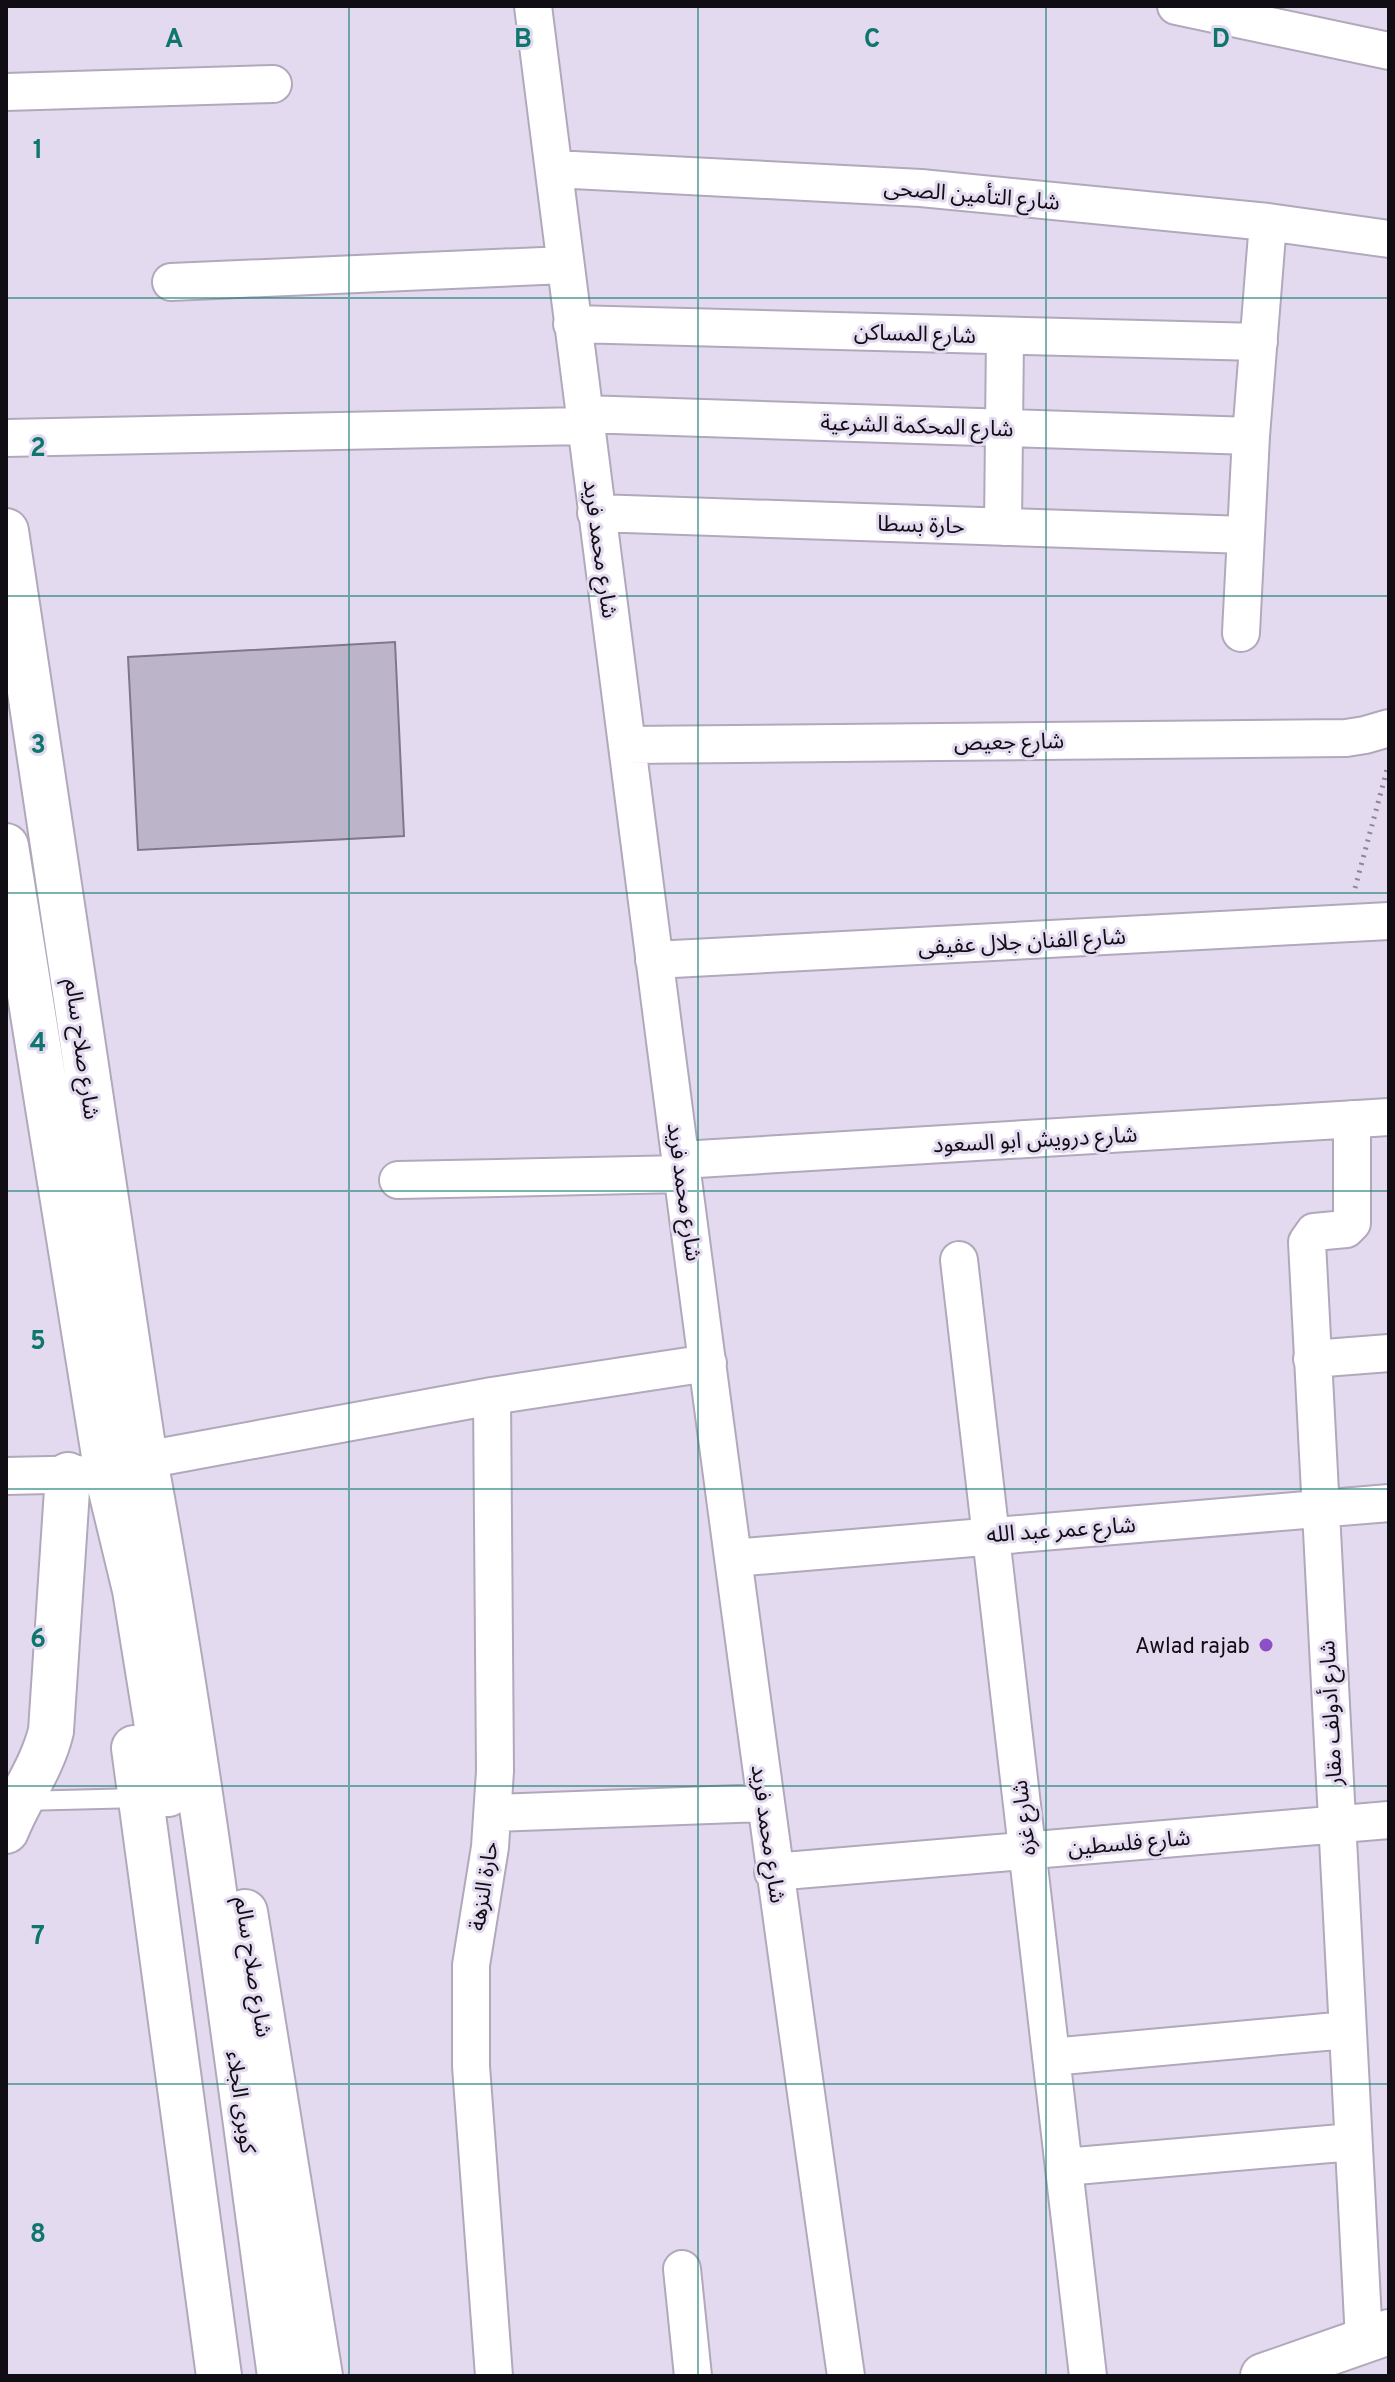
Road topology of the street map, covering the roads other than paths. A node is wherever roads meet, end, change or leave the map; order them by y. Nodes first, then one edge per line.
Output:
1 (533, 6) edge
2 (1176, 6) edge
3 (1389, 51) edge
4 (273, 84) dead end
5 (6, 92) edge
6 (554, 169) junction
7 (1268, 222) junction
8 (1389, 239) edge
9 (565, 265) junction
10 (171, 282) dead end
11 (572, 324) junction
12 (1005, 336) junction
13 (1259, 342) junction
14 (584, 420) junction
15 (1004, 428) junction
16 (1251, 436) junction
17 (6, 438) edge
18 (596, 513) junction
19 (1003, 527) junction
20 (6, 531) edge
21 (1246, 535) junction
22 (1241, 633) dead end
23 (1389, 728) edge
24 (627, 745) junction
25 (6, 851) edge
26 (1389, 921) edge
27 (654, 960) junction
28 (1389, 1117) edge
29 (1352, 1119) junction
30 (682, 1167) junction
31 (398, 1180) dead end
32 (959, 1260) dead end
33 (1389, 1353) edge
34 (1312, 1359) junction
35 (708, 1363) junction
36 (492, 1396) junction
37 (107, 1470) junction
38 (6, 1476) edge
39 (1389, 1503) edge
40 (1319, 1509) junction
41 (990, 1535) junction
42 (733, 1558) junction
43 (150, 1578) junction
44 (140, 1798) junction
45 (765, 1803) junction
46 (10, 1809) edge
47 (493, 1813) junction
48 (1389, 1820) edge
49 (1335, 1824) junction
50 (189, 1832) junction
51 (1027, 1851) junction
52 (773, 1872) junction
53 (1347, 2030) junction
54 (1051, 2057) junction
55 (1353, 2142) junction
56 (1064, 2167) junction
57 (682, 2269) dead end
58 (1371, 2352) edge
59 (219, 2376) edge
60 (250, 2376) edge
61 (280, 2376) edge
62 (320, 2376) edge
63 (494, 2376) edge
64 (693, 2376) edge
65 (846, 2376) edge
66 (1088, 2376) edge
67 (1263, 2376) edge

1 - 6 street, شارع محمد فريد
2 - 3 street
4 - 5 street
6 - 7 street, شارع التأمين الصحى
6 - 9 street, شارع محمد فريد
7 - 8 street, شارع التأمين الصحى
7 - 13 street
9 - 10 street
9 - 11 street, شارع محمد فريد
11 - 12 street, شارع المساكن
11 - 14 street, شارع محمد فريد
12 - 13 street, شارع المساكن
12 - 15 street
13 - 16 street
14 - 15 street, شارع المحكمة الشرعية
14 - 17 street, شارع المحكمة الشرعية
14 - 18 street, شارع محمد فريد
15 - 16 street, شارع المحكمة الشرعية
15 - 19 street
16 - 21 street
18 - 19 street, حارة بسطا
18 - 24 street, شارع محمد فريد
19 - 21 street, حارة بسطا
20 - 37 street, شارع صلاح سالم
21 - 22 street
23 - 24 street, شارع جعيص
24 - 27 street, شارع محمد فريد
25 - 37 street, شارع صلاح سالم
26 - 27 street, شارع الفنان جلال عفيفى
27 - 30 street, شارع محمد فريد
28 - 29 street, شارع درويش ابو السعود
29 - 30 street, شارع درويش ابو السعود
29 - 34 street, شارع أدولف مقار
30 - 31 street, شارع درويش ابو السعود
30 - 35 street, شارع محمد فريد
32 - 41 street, شارع غزه
33 - 34 street
34 - 40 street, شارع أدولف مقار
35 - 36 street
35 - 42 street, شارع محمد فريد
36 - 37 street
36 - 47 street, حارة النزهة
37 - 38 street
37 - 43 street, شارع صلاح سالم
37 - 46 street
39 - 40 street, شارع عمر عبد الله
40 - 41 street, شارع عمر عبد الله
40 - 49 street, شارع أدولف مقار
41 - 42 street, شارع عمر عبد الله
41 - 51 street, شارع غزه
42 - 45 street, شارع محمد فريد
43 - 44 street, شارع صلاح سالم
43 - 50 street, شارع صلاح سالم
43 - 62 street, شارع صلاح سالم
44 - 46 lane
44 - 59 street, شارع صلاح سالم
45 - 47 street
45 - 52 street, شارع محمد فريد
47 - 63 street, حارة النزهة
48 - 49 street, شارع فلسطين
49 - 51 street, شارع فلسطين
49 - 53 street, شارع أدولف مقار
50 - 60 street, كوبرى الجلاء
50 - 61 street, كوبرى الجلاء
51 - 52 street, شارع فلسطين
51 - 54 street, شارع غزه
52 - 65 street, شارع محمد فريد
53 - 54 street
53 - 55 street, شارع أدولف مقار
54 - 56 street, شارع غزه
55 - 56 street
55 - 58 street, شارع أدولف مقار
56 - 66 street, شارع غزه
57 - 64 street
58 - 67 street

